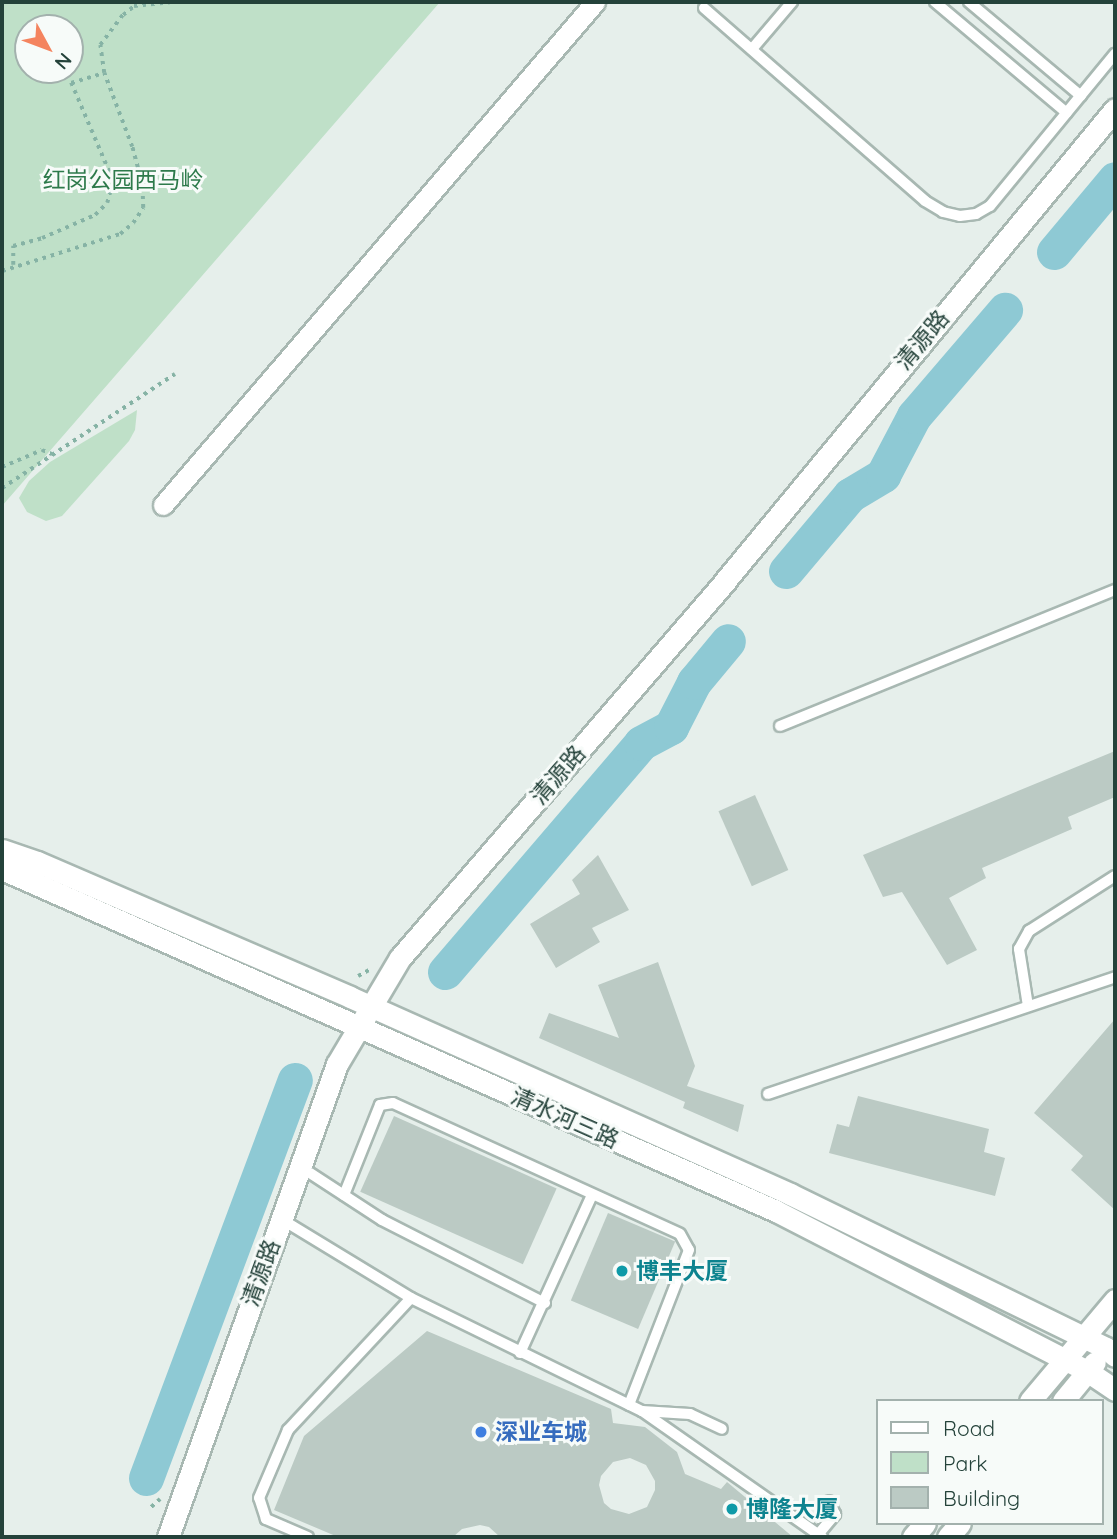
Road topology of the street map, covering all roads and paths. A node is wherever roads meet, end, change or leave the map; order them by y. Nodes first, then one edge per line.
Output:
1 (170, 2) edge
2 (595, 2) edge
3 (792, 2) edge
4 (935, 2) edge
5 (970, 2) edge
6 (704, 8) dead end
7 (752, 50) junction
8 (1115, 54) edge
9 (104, 73) junction
10 (1081, 96) junction
11 (1115, 109) edge
12 (1067, 113) junction
13 (1115, 127) edge
14 (13, 265) junction
15 (2, 271) edge
16 (175, 374) dead end
17 (51, 454) junction
18 (2, 467) edge
19 (2, 488) edge
20 (163, 505) dead end
21 (1115, 590) edge
22 (780, 726) dead end
23 (2, 850) edge
24 (2, 869) edge
25 (1115, 876) edge
26 (1115, 977) edge
27 (1027, 1006) junction
28 (376, 1009) junction
29 (364, 1029) junction
30 (768, 1094) dead end
31 (310, 1173) junction
32 (344, 1195) junction
33 (592, 1195) junction
34 (290, 1225) junction
35 (411, 1298) junction
36 (1115, 1300) edge
37 (545, 1303) junction
38 (1083, 1337) junction
39 (1112, 1347) edge
40 (520, 1353) junction
41 (1063, 1360) junction
42 (1087, 1371) junction
43 (1115, 1390) edge
44 (1032, 1399) edge
45 (1065, 1399) edge
46 (629, 1405) junction
47 (642, 1411) junction
48 (722, 1429) dead end
49 (830, 1500) dead end
50 (819, 1536) edge
51 (167, 1537) edge
52 (177, 1537) edge
53 (308, 1537) edge

1 - 9 path
2 - 20 street
3 - 7 lane
4 - 12 lane
5 - 10 lane
6 - 7 lane
7 - 12 lane
8 - 10 lane
9 - 14 path
9 - 14 path
10 - 12 lane
11 - 28 street, 清源路
13 - 28 street, 清源路
14 - 15 path
16 - 17 path
17 - 18 path
17 - 19 path
21 - 22 lane
23 - 28 street, 清水河三路
24 - 29 street, 清水河三路
25 - 27 lane
26 - 27 lane
27 - 30 lane
28 - 29 street, 清源路
28 - 38 street, 清水河三路
29 - 31 street, 清源路
29 - 41 street, 清水河三路
29 - 51 street, 清源路
31 - 32 lane
31 - 34 street, 清源路
32 - 33 lane
32 - 37 lane
33 - 37 lane
33 - 46 lane
34 - 35 lane
34 - 52 street, 清源路
35 - 40 lane
35 - 53 lane
36 - 38 street
37 - 40 lane
38 - 39 street, 清水河三路
38 - 41 street
39 - 42 street
40 - 46 lane
41 - 42 street, 清水河三路
41 - 44 street
42 - 43 street, 清水河三路
42 - 45 street
46 - 47 lane
47 - 48 lane
47 - 50 lane
49 - 50 lane

